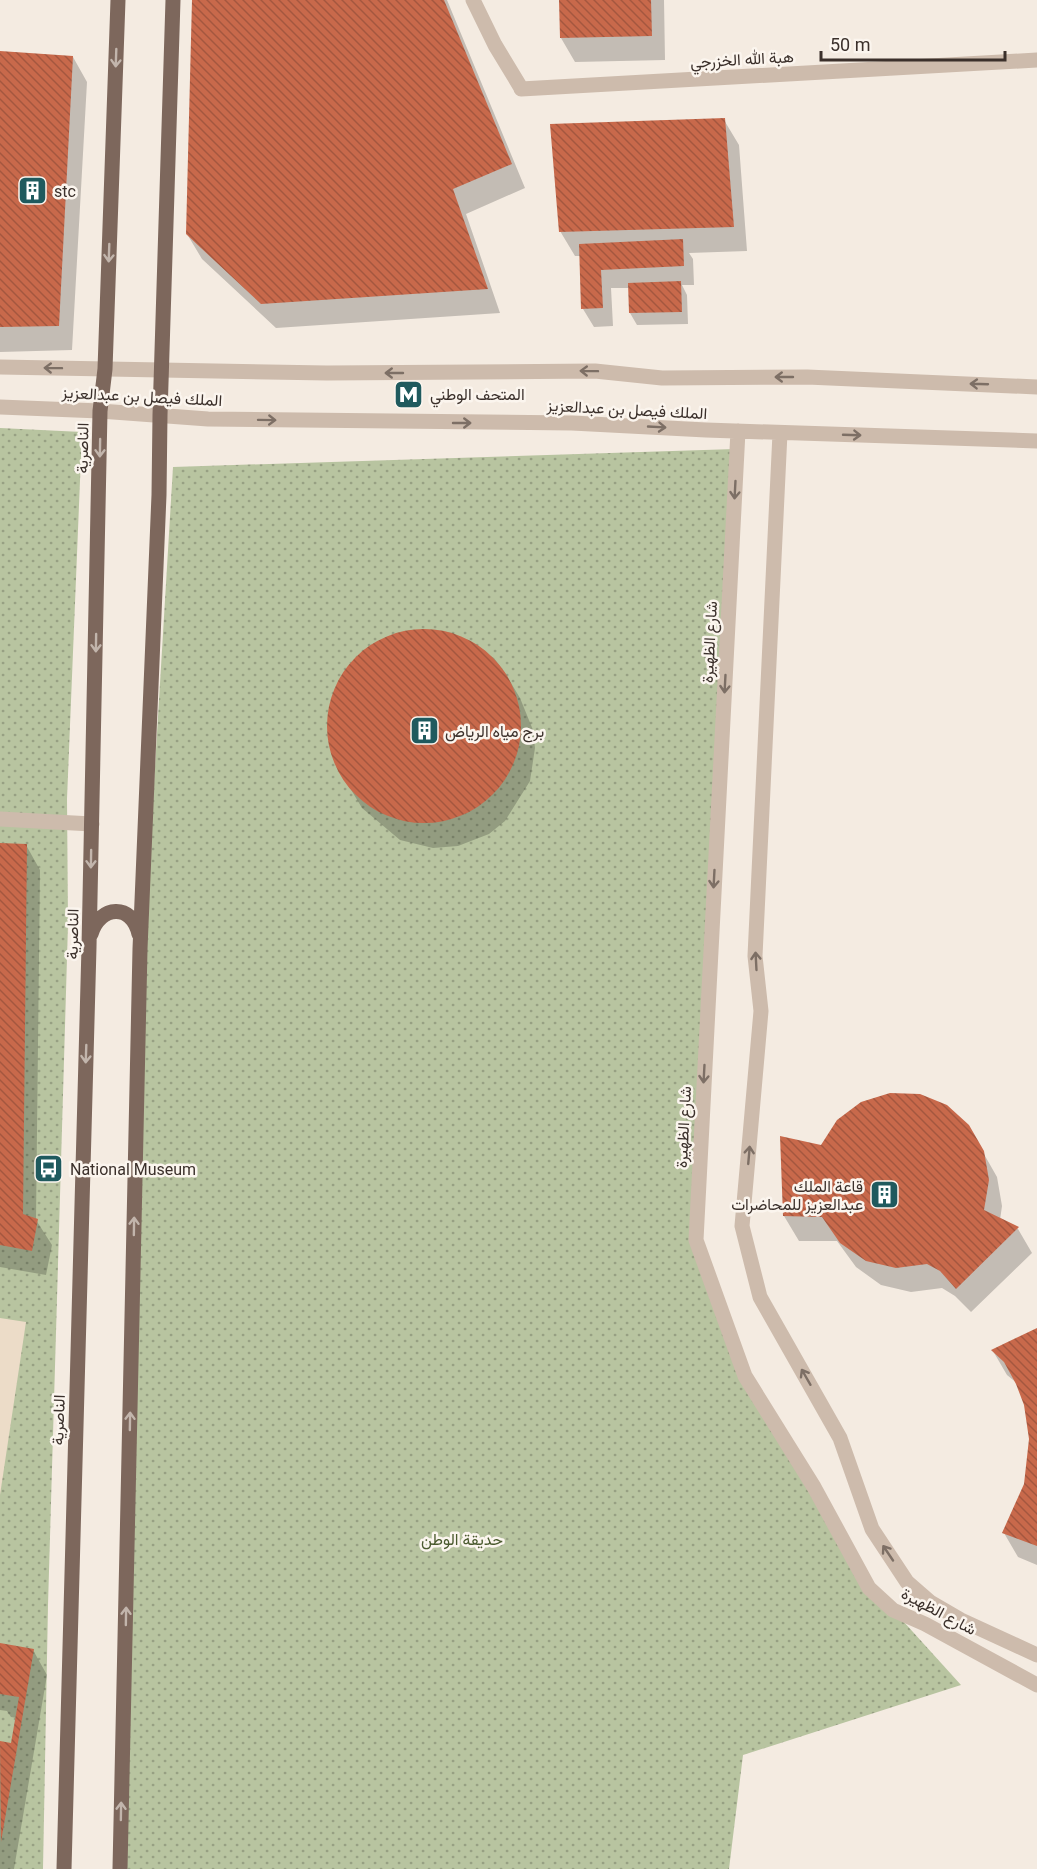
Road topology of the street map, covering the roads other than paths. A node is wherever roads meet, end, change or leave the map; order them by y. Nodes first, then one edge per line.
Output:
1 (118, 0) edge
2 (173, 0) edge
3 (473, 0) edge
4 (1037, 60) edge
5 (0, 367) edge
6 (105, 369) junction
7 (161, 371) junction
8 (1037, 387) edge
9 (0, 407) edge
10 (100, 411) junction
11 (160, 415) junction
12 (738, 431) junction
13 (780, 433) junction
14 (1037, 441) edge
15 (0, 819) edge
16 (92, 824) junction
17 (89, 947) junction
18 (140, 949) junction
19 (1037, 1654) edge
20 (1037, 1685) edge
21 (63, 1869) edge
22 (120, 1869) edge

1 -> 6 main road, الناصرية
2 - 7 main road
3 - 4 street, هبة الله الخزرجي
6 -> 5 street, الملك فيصل بن عبدالعزيز
6 - 7 street, الملك فيصل بن عبدالعزيز
6 - 10 main road, الناصرية
8 -> 7 street, الملك فيصل بن عبدالعزيز
7 - 11 main road
9 - 10 street, الملك فيصل بن عبدالعزيز
10 - 11 street, الملك فيصل بن عبدالعزيز
10 -> 16 main road, الناصرية
11 -> 12 street, الملك فيصل بن عبدالعزيز
11 - 18 main road
12 - 13 street, الملك فيصل بن عبدالعزيز
12 -> 20 street, شارع الظهيرة
13 -> 14 street, الملك فيصل بن عبدالعزيز
19 -> 13 street, شارع الظهيرة
15 - 16 street
16 -> 17 main road, الناصرية
17 - 18 main road
17 -> 21 main road, الناصرية
22 -> 18 main road

